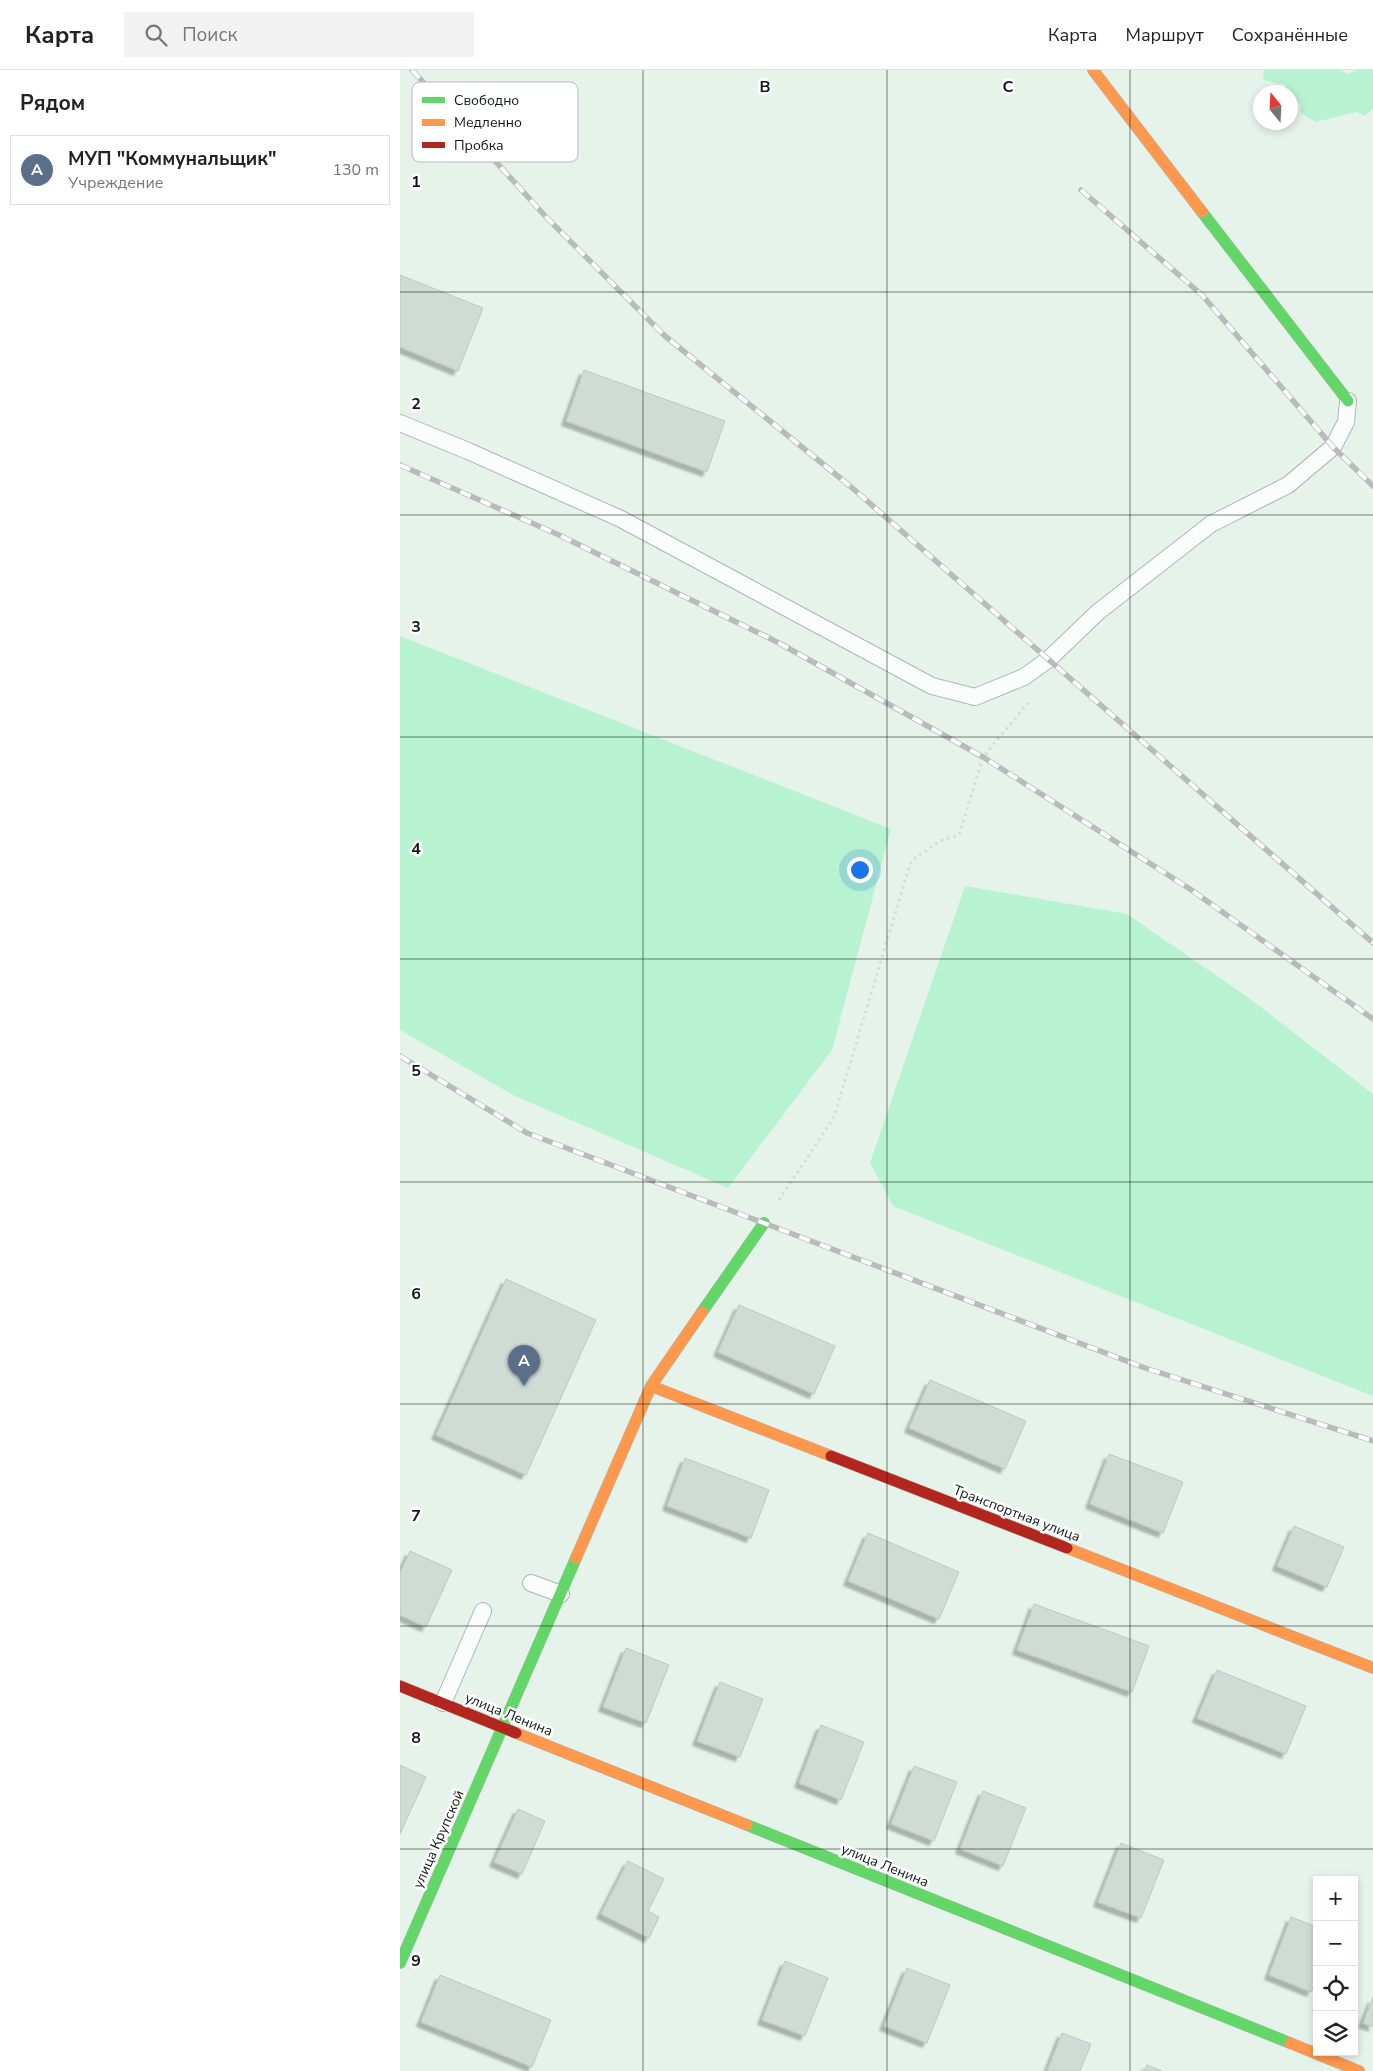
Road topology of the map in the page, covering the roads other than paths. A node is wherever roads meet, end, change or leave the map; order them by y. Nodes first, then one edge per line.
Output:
1 (1092, 70) edge
2 (1348, 401) joint
3 (400, 423) edge
4 (764, 1223) road end
5 (651, 1386) junction
6 (531, 1583) dead end
7 (561, 1594) junction
8 (482, 1611) dead end
9 (1373, 1668) edge
10 (400, 1686) edge
11 (442, 1703) junction
12 (503, 1728) junction
13 (400, 1963) edge
14 (1359, 2071) edge

1 - 2 street
2 - 3 lane
4 - 5 street, улица Крупской
5 - 7 street, улица Крупской
5 - 9 street, Транспортная улица
6 - 7 lane
7 - 12 street, улица Крупской
8 - 11 lane
10 - 11 street, улица Ленина
11 - 12 street, улица Ленина
12 - 13 street, улица Крупской
12 - 14 street, улица Ленина

